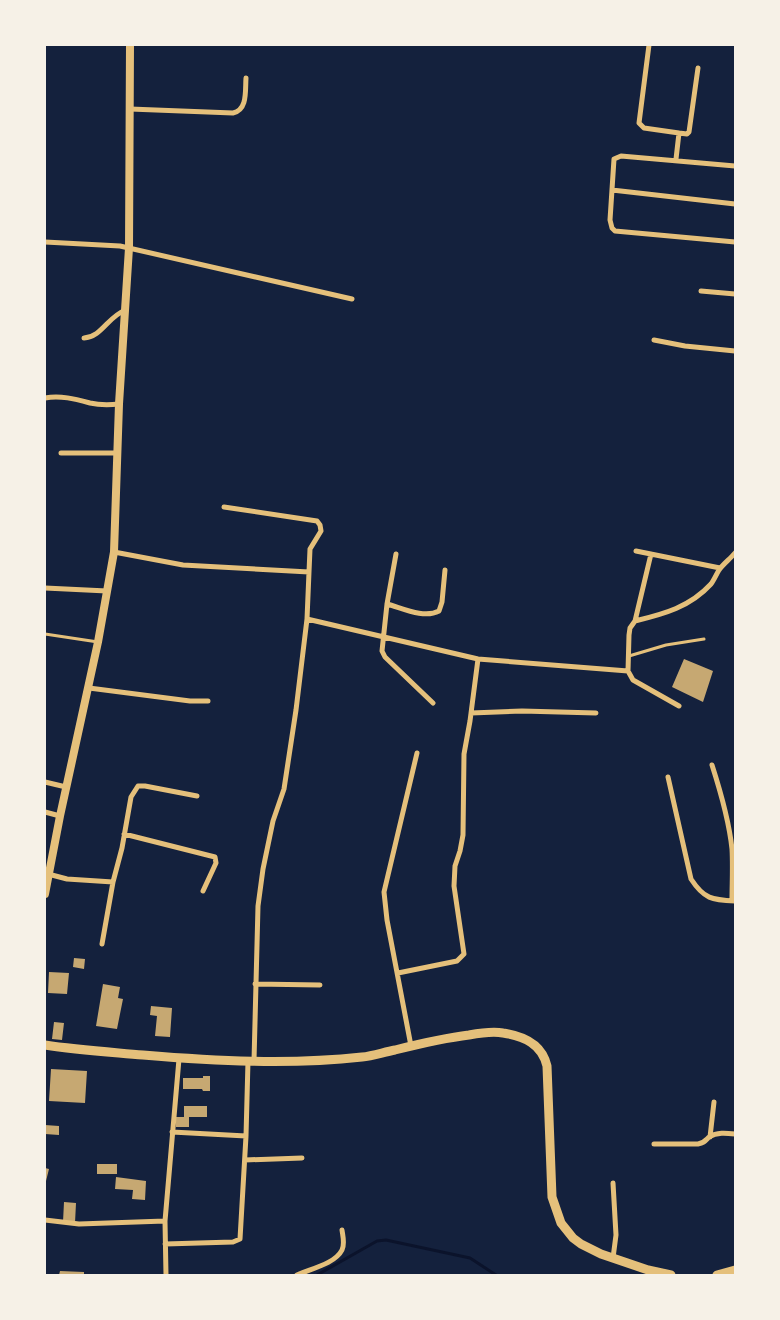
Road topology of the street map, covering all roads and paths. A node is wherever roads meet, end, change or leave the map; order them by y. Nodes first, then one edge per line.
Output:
1 (130, 45) edge
2 (649, 45) edge
3 (698, 68) dead end
4 (246, 78) dead end
5 (130, 109) junction
6 (679, 133) junction
7 (676, 160) junction
8 (735, 166) edge
9 (612, 190) junction
10 (735, 204) edge
11 (45, 242) edge
12 (735, 242) edge
13 (130, 248) junction
14 (701, 291) dead end
15 (735, 294) edge
16 (352, 299) dead end
17 (126, 310) junction
18 (84, 338) dead end
19 (654, 340) dead end
20 (735, 351) edge
21 (45, 398) edge
22 (119, 404) junction
23 (61, 453) dead end
24 (118, 453) junction
25 (224, 507) dead end
26 (636, 551) dead end
27 (114, 552) junction
28 (735, 553) edge
29 (396, 554) dead end
30 (651, 554) junction
31 (720, 568) junction
32 (446, 570) dead end
33 (308, 572) junction
34 (45, 588) edge
35 (107, 591) junction
36 (387, 604) junction
37 (307, 619) junction
38 (635, 622) junction
39 (45, 634) edge
40 (383, 638) junction
41 (704, 639) dead end
42 (98, 642) junction
43 (629, 656) junction
44 (478, 659) junction
45 (628, 672) junction
46 (88, 688) junction
47 (208, 701) dead end
48 (434, 703) dead end
49 (679, 706) dead end
50 (596, 713) dead end
51 (471, 714) junction
52 (418, 753) dead end
53 (712, 765) dead end
54 (668, 777) dead end
55 (45, 782) edge
56 (66, 787) junction
57 (197, 796) dead end
58 (45, 812) edge
59 (60, 816) junction
60 (124, 834) junction
61 (734, 859) edge
62 (48, 874) junction
63 (113, 882) junction
64 (203, 891) dead end
65 (45, 894) edge
66 (733, 900) edge
67 (102, 944) dead end
68 (398, 973) junction
69 (256, 984) junction
70 (320, 986) dead end
71 (45, 1045) edge
72 (411, 1046) junction
73 (179, 1059) junction
74 (251, 1061) junction
75 (714, 1102) dead end
76 (172, 1132) junction
77 (735, 1134) edge
78 (246, 1136) junction
79 (710, 1137) junction
80 (654, 1144) dead end
81 (302, 1158) dead end
82 (245, 1160) junction
83 (613, 1183) dead end
84 (45, 1220) edge
85 (165, 1221) junction
86 (342, 1230) dead end
87 (165, 1244) junction
88 (613, 1259) junction
89 (733, 1272) edge
90 (166, 1275) edge
91 (297, 1275) edge
92 (671, 1275) edge
93 (718, 1275) edge

1 - 5 street
2 - 6 street
3 - 6 street
4 - 5 street
5 - 13 street
6 - 7 street
7 - 8 street
7 - 9 street
9 - 10 street
9 - 12 street
11 - 13 street
13 - 16 street
13 - 17 street
14 - 15 street
17 - 18 street
17 - 22 street
19 - 20 street
21 - 22 street
22 - 24 street
23 - 24 street
24 - 27 street
25 - 33 street
26 - 30 street
27 - 33 street
27 - 35 street
28 - 31 street
29 - 36 street
30 - 31 street
30 - 38 street
31 - 38 street
32 - 36 street
33 - 37 street
34 - 35 street
35 - 42 street
36 - 40 street
37 - 40 street
37 - 69 street
38 - 43 street
39 - 42 lane
40 - 44 street
40 - 48 street
41 - 43 lane
42 - 46 street
43 - 45 street
44 - 45 street
44 - 51 street
45 - 49 street
46 - 47 street
46 - 56 street
50 - 51 street
51 - 68 street
52 - 68 street
53 - 61 street
54 - 66 street
55 - 56 street
56 - 59 street
57 - 60 street
58 - 59 street
59 - 62 street
60 - 63 street
60 - 64 street
61 - 66 street
62 - 63 street
62 - 65 street
63 - 67 street
68 - 72 street
69 - 70 street
69 - 74 street
71 - 73 main road
72 - 74 main road
72 - 88 main road
73 - 74 main road
73 - 76 street
74 - 78 street
75 - 79 street
76 - 78 street
76 - 85 street
77 - 79 street
78 - 82 street
79 - 80 street
81 - 82 street
82 - 87 street
83 - 88 street
84 - 85 street
85 - 87 street
86 - 91 street
87 - 90 street
88 - 92 main road
89 - 93 main road

